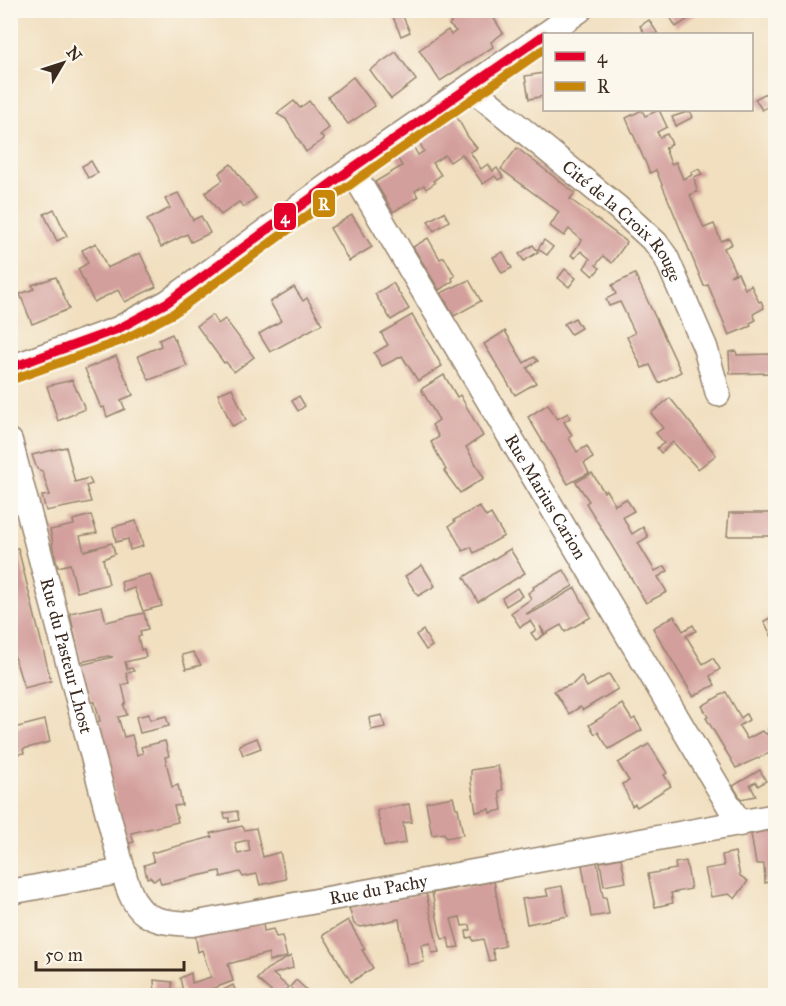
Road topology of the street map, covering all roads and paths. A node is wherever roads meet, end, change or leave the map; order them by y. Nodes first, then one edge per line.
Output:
1 (580, 10) edge
2 (548, 33) edge
3 (543, 36) edge
4 (470, 87) junction
5 (351, 169) junction
6 (10, 368) edge
7 (718, 394) dead end
8 (10, 441) edge
9 (776, 816) edge
10 (740, 824) junction
11 (123, 870) junction
12 (10, 892) edge

1 - 2 street
3 - 4 street
4 - 5 street
4 - 7 street, Cité de la Croix Rouge
5 - 6 street
5 - 10 street, Rue Marius Carion
8 - 11 street, Rue du Pasteur Lhost
9 - 10 street, Rue du Pachy
10 - 11 street, Rue du Pachy
11 - 12 street

